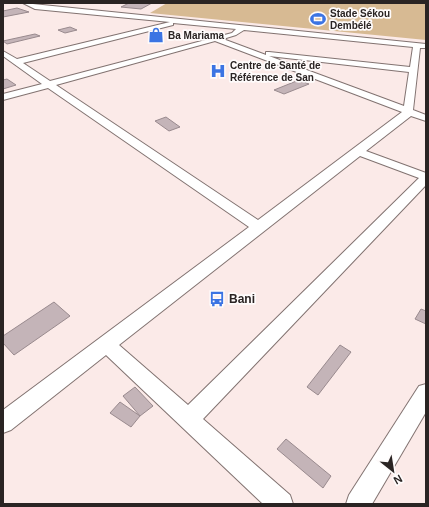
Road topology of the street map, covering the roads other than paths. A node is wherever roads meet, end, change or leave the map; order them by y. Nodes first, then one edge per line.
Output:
1 (26, 3) edge
2 (181, 22) junction
3 (242, 28) junction
4 (216, 39) junction
5 (422, 46) edge
6 (249, 52) junction
7 (3, 53) edge
8 (16, 62) junction
9 (414, 70) junction
10 (48, 85) junction
11 (3, 97) edge
12 (408, 113) junction
13 (426, 118) edge
14 (357, 151) junction
15 (426, 178) edge
16 (258, 227) junction
17 (106, 344) junction
18 (426, 393) edge
19 (188, 420) junction
20 (3, 423) edge
21 (281, 504) edge
22 (358, 504) edge

1 - 2 street
2 - 3 street
2 - 8 street
3 - 4 street
3 - 5 street
4 - 6 street
4 - 10 street
5 - 9 street
6 - 9 street
6 - 12 street
7 - 8 street
8 - 10 street
9 - 12 street
10 - 11 street
10 - 16 street
12 - 13 street
12 - 14 street
14 - 15 street
14 - 16 street
15 - 19 street
16 - 17 street
17 - 19 street
17 - 20 street
18 - 22 street
19 - 21 street

